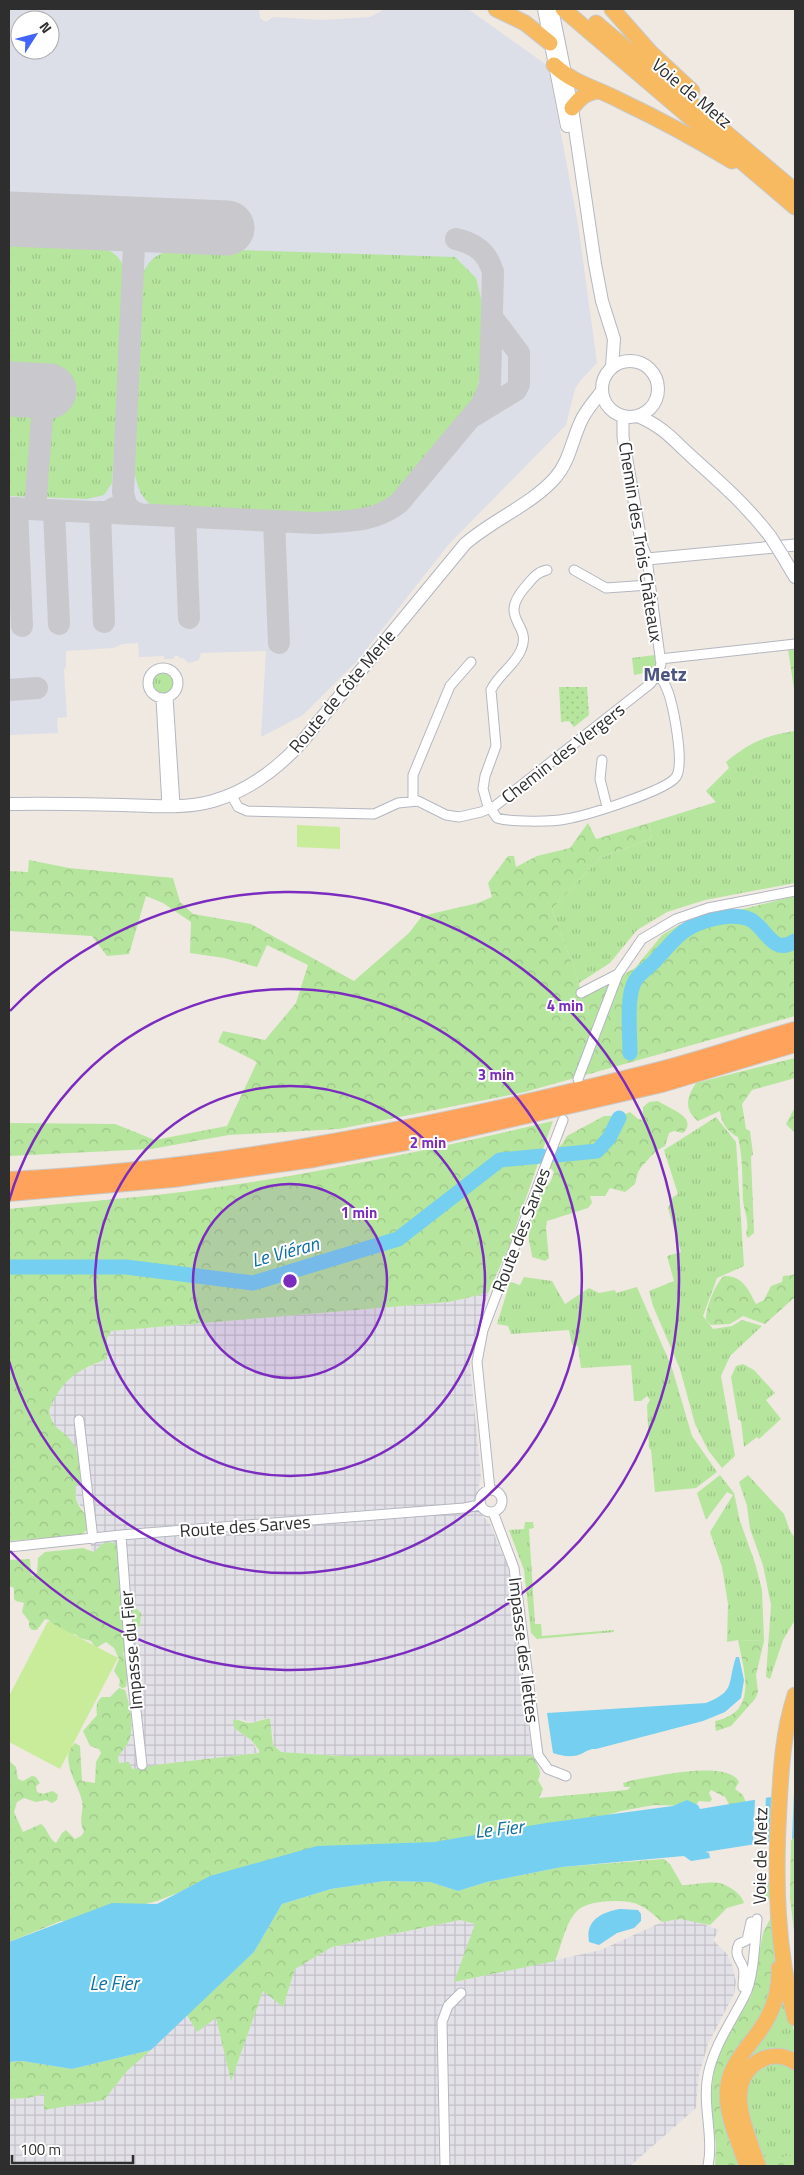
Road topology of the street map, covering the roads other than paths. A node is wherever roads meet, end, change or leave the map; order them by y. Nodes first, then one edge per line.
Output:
1 (496, 9) edge
2 (580, 9) edge
3 (612, 9) edge
4 (553, 11) edge
5 (550, 43) junction
6 (554, 64) junction
7 (566, 76) junction
8 (598, 90) junction
9 (572, 108) junction
10 (766, 182) junction
11 (795, 189) edge
12 (795, 207) edge
13 (586, 211) junction
14 (614, 339) junction
15 (631, 360) junction
16 (612, 367) junction
17 (602, 391) junction
18 (657, 400) junction
19 (610, 409) junction
20 (586, 412) junction
21 (623, 416) junction
22 (638, 416) junction
23 (665, 430) junction
24 (795, 545) edge
25 (647, 559) junction
26 (547, 570) dead end
27 (574, 570) dead end
28 (795, 577) edge
29 (649, 585) junction
30 (795, 644) edge
31 (660, 659) junction
32 (471, 662) dead end
33 (658, 674) junction
34 (164, 698) dead end
35 (602, 760) dead end
36 (231, 794) junction
37 (413, 801) junction
38 (9, 804) edge
39 (171, 806) junction
40 (607, 807) junction
41 (490, 809) junction
42 (795, 891) edge
43 (618, 974) junction
44 (581, 993) dead end
45 (795, 1030) edge
46 (795, 1044) edge
47 (578, 1079) dead end
48 (563, 1120) dead end
49 (9, 1180) edge
50 (9, 1193) edge
51 (79, 1420) dead end
52 (490, 1490) junction
53 (480, 1505) junction
54 (493, 1512) junction
55 (121, 1535) junction
56 (93, 1539) junction
57 (9, 1547) edge
58 (795, 1695) edge
59 (791, 1736) edge
60 (142, 1765) dead end
61 (566, 1776) dead end
62 (781, 1877) junction
63 (754, 1920) dead end
64 (778, 1922) junction
65 (751, 1942) junction
66 (795, 1978) edge
67 (461, 1993) dead end
68 (740, 2002) junction
69 (795, 2018) edge
70 (795, 2062) edge
71 (445, 2166) edge
72 (708, 2166) edge
73 (747, 2166) edge
74 (758, 2166) edge

1 - 5 highway
2 - 11 highway, Voie de Metz
3 - 11 highway
4 - 5 main road
4 - 7 main road
4 - 10 highway, Voie de Metz
5 - 6 main road
6 - 7 highway
6 - 13 main road
7 - 8 highway
7 - 9 main road
8 - 9 highway
8 - 10 highway
9 - 13 main road
10 - 12 highway, Voie de Metz
13 - 14 main road
14 - 15 main road
14 - 16 main road
15 - 16 main road
15 - 18 main road
16 - 17 main road
17 - 19 main road
17 - 20 main road, Route de Côte Merle
18 - 22 main road
18 - 23 main road
19 - 20 main road
19 - 21 main road
20 - 36 main road, Route de Côte Merle
21 - 22 main road
21 - 25 street, Chemin des Trois Châteaux
22 - 23 main road
23 - 28 main road, bridge
24 - 25 street
25 - 29 street, Chemin des Trois Châteaux
26 - 41 street, Chemin des Vergers
27 - 29 street
29 - 31 street, Chemin des Trois Châteaux
30 - 31 street
31 - 33 street, Chemin des Trois Châteaux
32 - 37 street
33 - 40 street
33 - 41 street, Chemin des Vergers
34 - 39 street
35 - 40 street
36 - 37 street
36 - 39 main road, Route de Côte Merle
37 - 41 street
38 - 39 main road, Route de Côte Merle
40 - 41 street
42 - 43 street
43 - 44 street
43 - 47 street
45 - 49 highway
46 - 50 highway
48 - 52 street, Route des Sarves
51 - 56 street
52 - 53 street
52 - 54 street
53 - 54 street
53 - 55 street, Route des Sarves
54 - 61 street, Impasse des Ilettes
55 - 56 street, Route des Sarves
55 - 60 street, Impasse du Fier
56 - 57 street, Route des Sarves
58 - 59 highway, Voie de Metz
59 - 62 highway, Voie de Metz
62 - 64 highway, Voie de Metz
62 - 66 highway, Voie de Metz
63 - 65 street
64 - 69 highway, Voie de Metz
64 - 73 highway
65 - 68 street
65 - 68 street
67 - 71 street
68 - 72 street
70 - 74 highway

